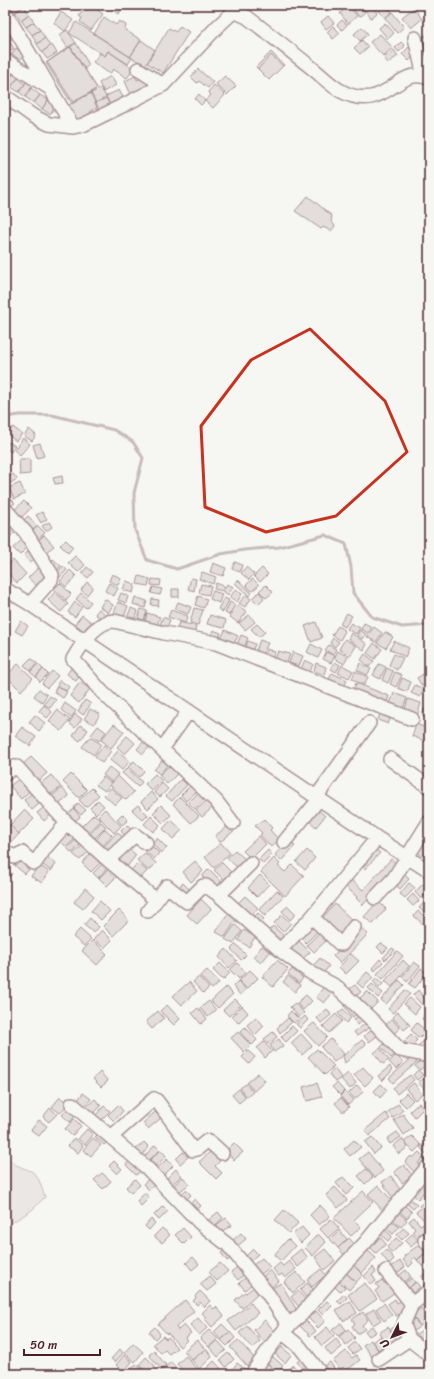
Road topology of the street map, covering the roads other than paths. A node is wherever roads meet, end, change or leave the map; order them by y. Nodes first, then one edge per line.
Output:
1 (233, 8) edge
2 (5, 12) edge
3 (415, 38) dead end
4 (5, 60) edge
5 (138, 69) dead end
6 (427, 77) edge
7 (163, 85) junction
8 (51, 89) junction
9 (5, 96) edge
10 (73, 127) junction
11 (5, 510) edge
12 (5, 589) edge
13 (30, 604) junction
14 (84, 641) junction
15 (189, 711) junction
16 (412, 719) dead end
17 (369, 723) dead end
18 (162, 749) junction
19 (390, 759) dead end
20 (5, 774) edge
21 (429, 787) edge
22 (319, 797) junction
23 (429, 822) edge
24 (68, 823) junction
25 (234, 823) dead end
26 (377, 838) junction
27 (284, 842) dead end
28 (146, 843) dead end
29 (5, 857) edge
30 (406, 857) junction
31 (108, 860) junction
32 (250, 863) dead end
33 (429, 871) edge
34 (219, 895) junction
35 (375, 898) dead end
36 (156, 900) junction
37 (148, 911) dead end
38 (312, 917) junction
39 (354, 927) dead end
40 (280, 950) junction
41 (429, 1056) edge
42 (72, 1104) dead end
43 (111, 1138) junction
44 (222, 1153) dead end
45 (429, 1165) edge
46 (386, 1271) dead end
47 (429, 1291) edge
48 (412, 1304) junction
49 (286, 1329) junction
50 (409, 1339) junction
51 (429, 1353) edge
52 (379, 1359) dead end
53 (252, 1374) edge
54 (321, 1374) edge

1 - 6 street
1 - 7 street
2 - 8 street
3 - 6 street
4 - 8 street
5 - 7 street
7 - 10 street
8 - 10 street
9 - 10 street
11 - 13 street
12 - 13 street
13 - 14 street
14 - 15 street
14 - 16 street
14 - 18 street
15 - 18 street
15 - 22 street
17 - 22 street
18 - 25 street
19 - 21 street
20 - 24 street
22 - 26 street
22 - 27 street
23 - 30 street
24 - 29 street
24 - 31 street
26 - 30 street
26 - 38 street
28 - 31 street
30 - 33 street
30 - 35 street
31 - 36 street
32 - 34 street
34 - 36 street
34 - 40 street
36 - 37 street
38 - 39 street
38 - 40 street
40 - 41 street
42 - 43 street
43 - 44 street
43 - 49 street
45 - 49 street
46 - 48 street
47 - 48 street
48 - 50 street
49 - 53 street
49 - 54 street
50 - 51 street
50 - 52 street

